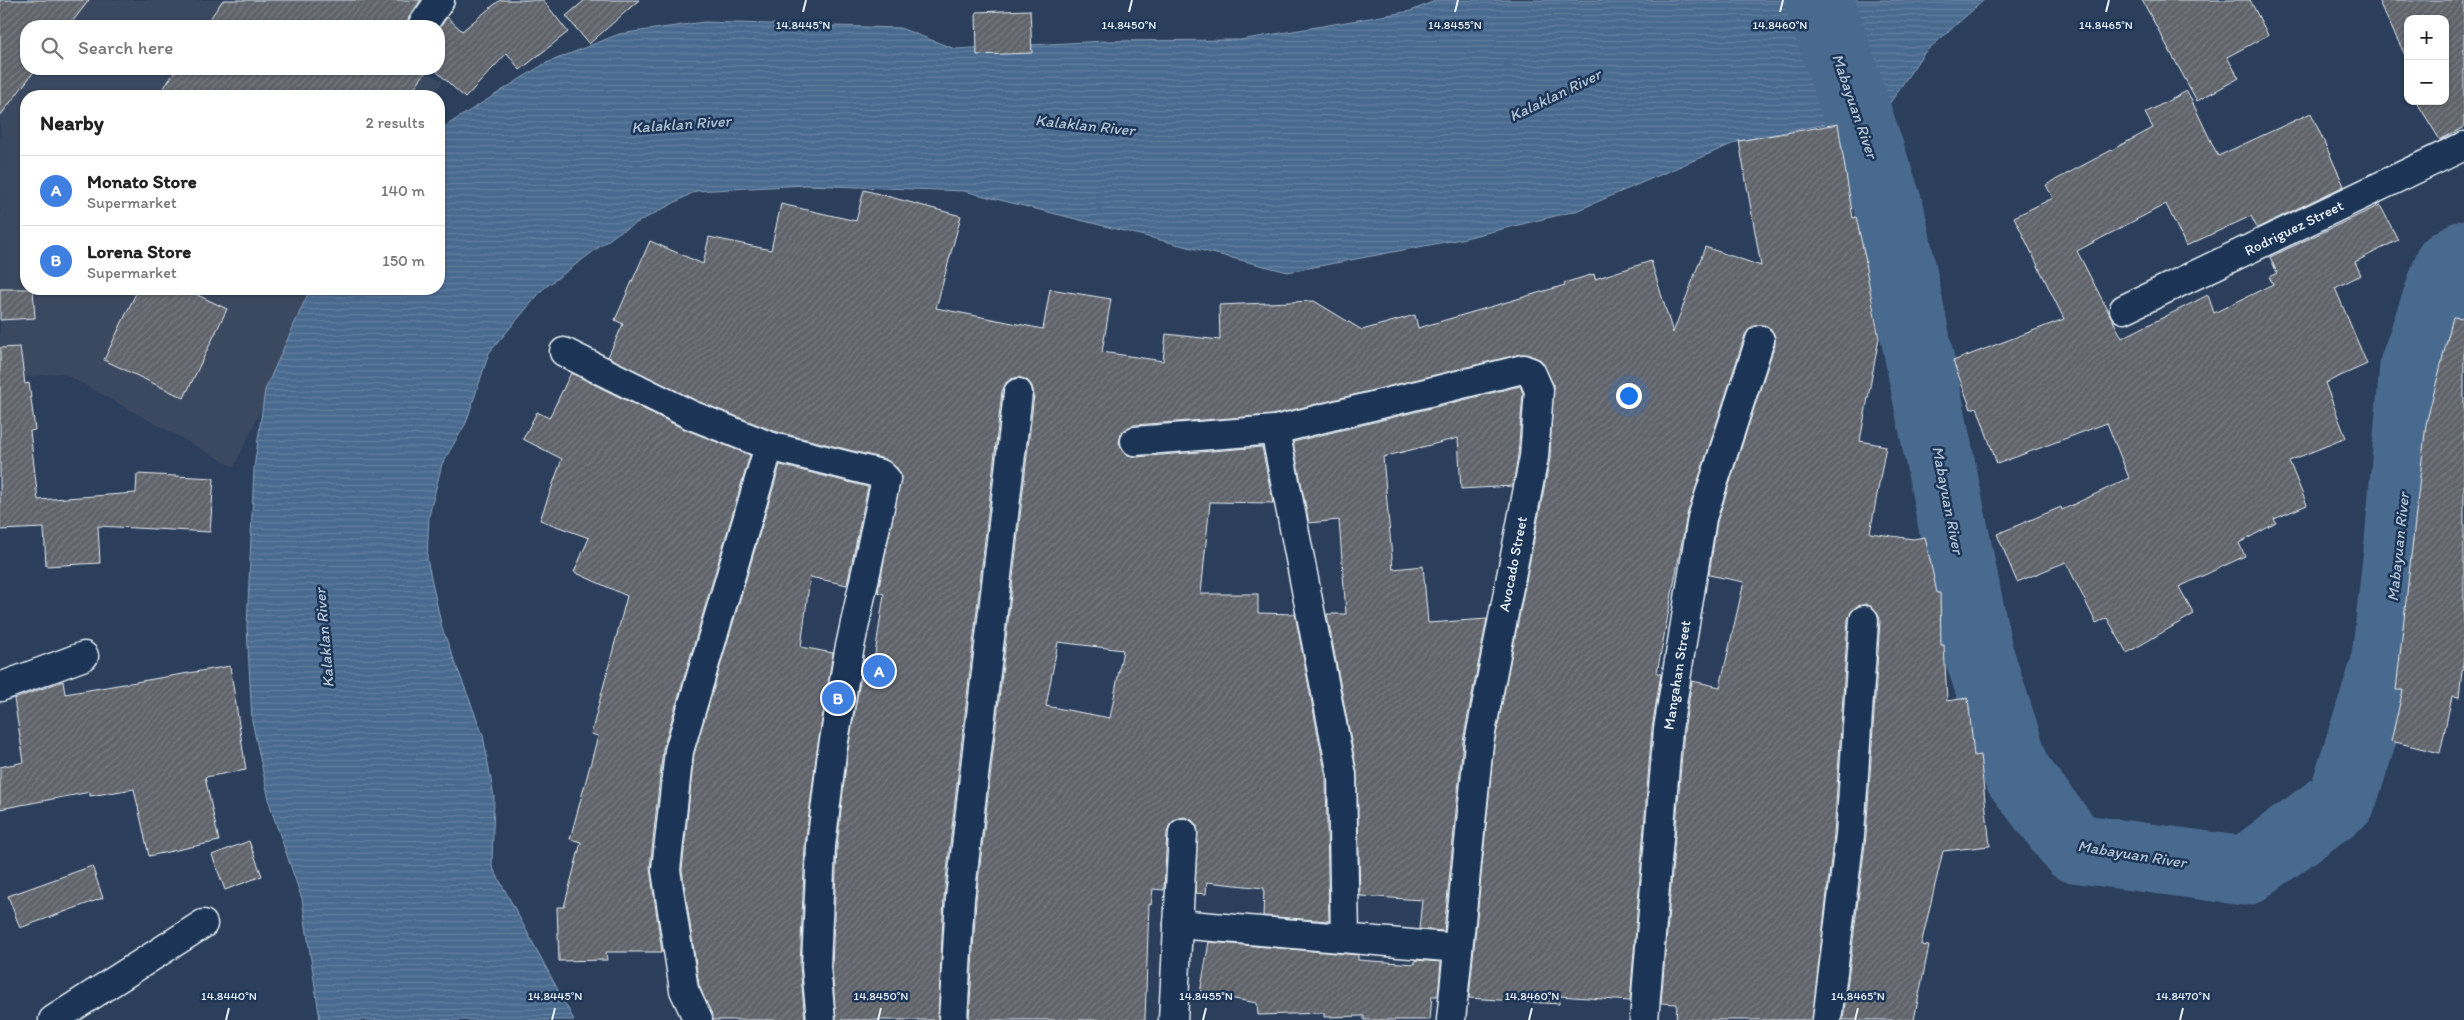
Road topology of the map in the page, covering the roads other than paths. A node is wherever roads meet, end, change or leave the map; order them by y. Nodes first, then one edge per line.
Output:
1 (440, 0) edge
2 (426, 20) edge
3 (2464, 146) edge
4 (2124, 309) dead end
5 (1760, 340) dead end
6 (564, 352) dead end
7 (1018, 393) dead end
8 (1275, 430) junction
9 (1135, 440) dead end
10 (769, 446) junction
11 (1864, 620) dead end
12 (84, 656) dead end
13 (0, 687) edge
14 (1183, 833) dead end
15 (203, 924) dead end
16 (1178, 924) junction
17 (1345, 938) junction
18 (1458, 948) junction
19 (53, 1020) edge
20 (698, 1020) edge
21 (821, 1020) edge
22 (953, 1020) edge
23 (1173, 1020) edge
24 (1451, 1020) edge
25 (1644, 1020) edge
26 (1827, 1020) edge

1 - 2 street
3 - 4 street, Rodriguez Street
5 - 25 street, Mangahan Street
6 - 10 street
7 - 22 street
8 - 9 street
8 - 17 street
8 - 18 street, Avocado Street
10 - 20 street
10 - 21 street
11 - 26 street
12 - 13 street
14 - 16 street
15 - 19 street
16 - 17 street
16 - 23 street
17 - 18 street
18 - 24 street, Avocado Street

